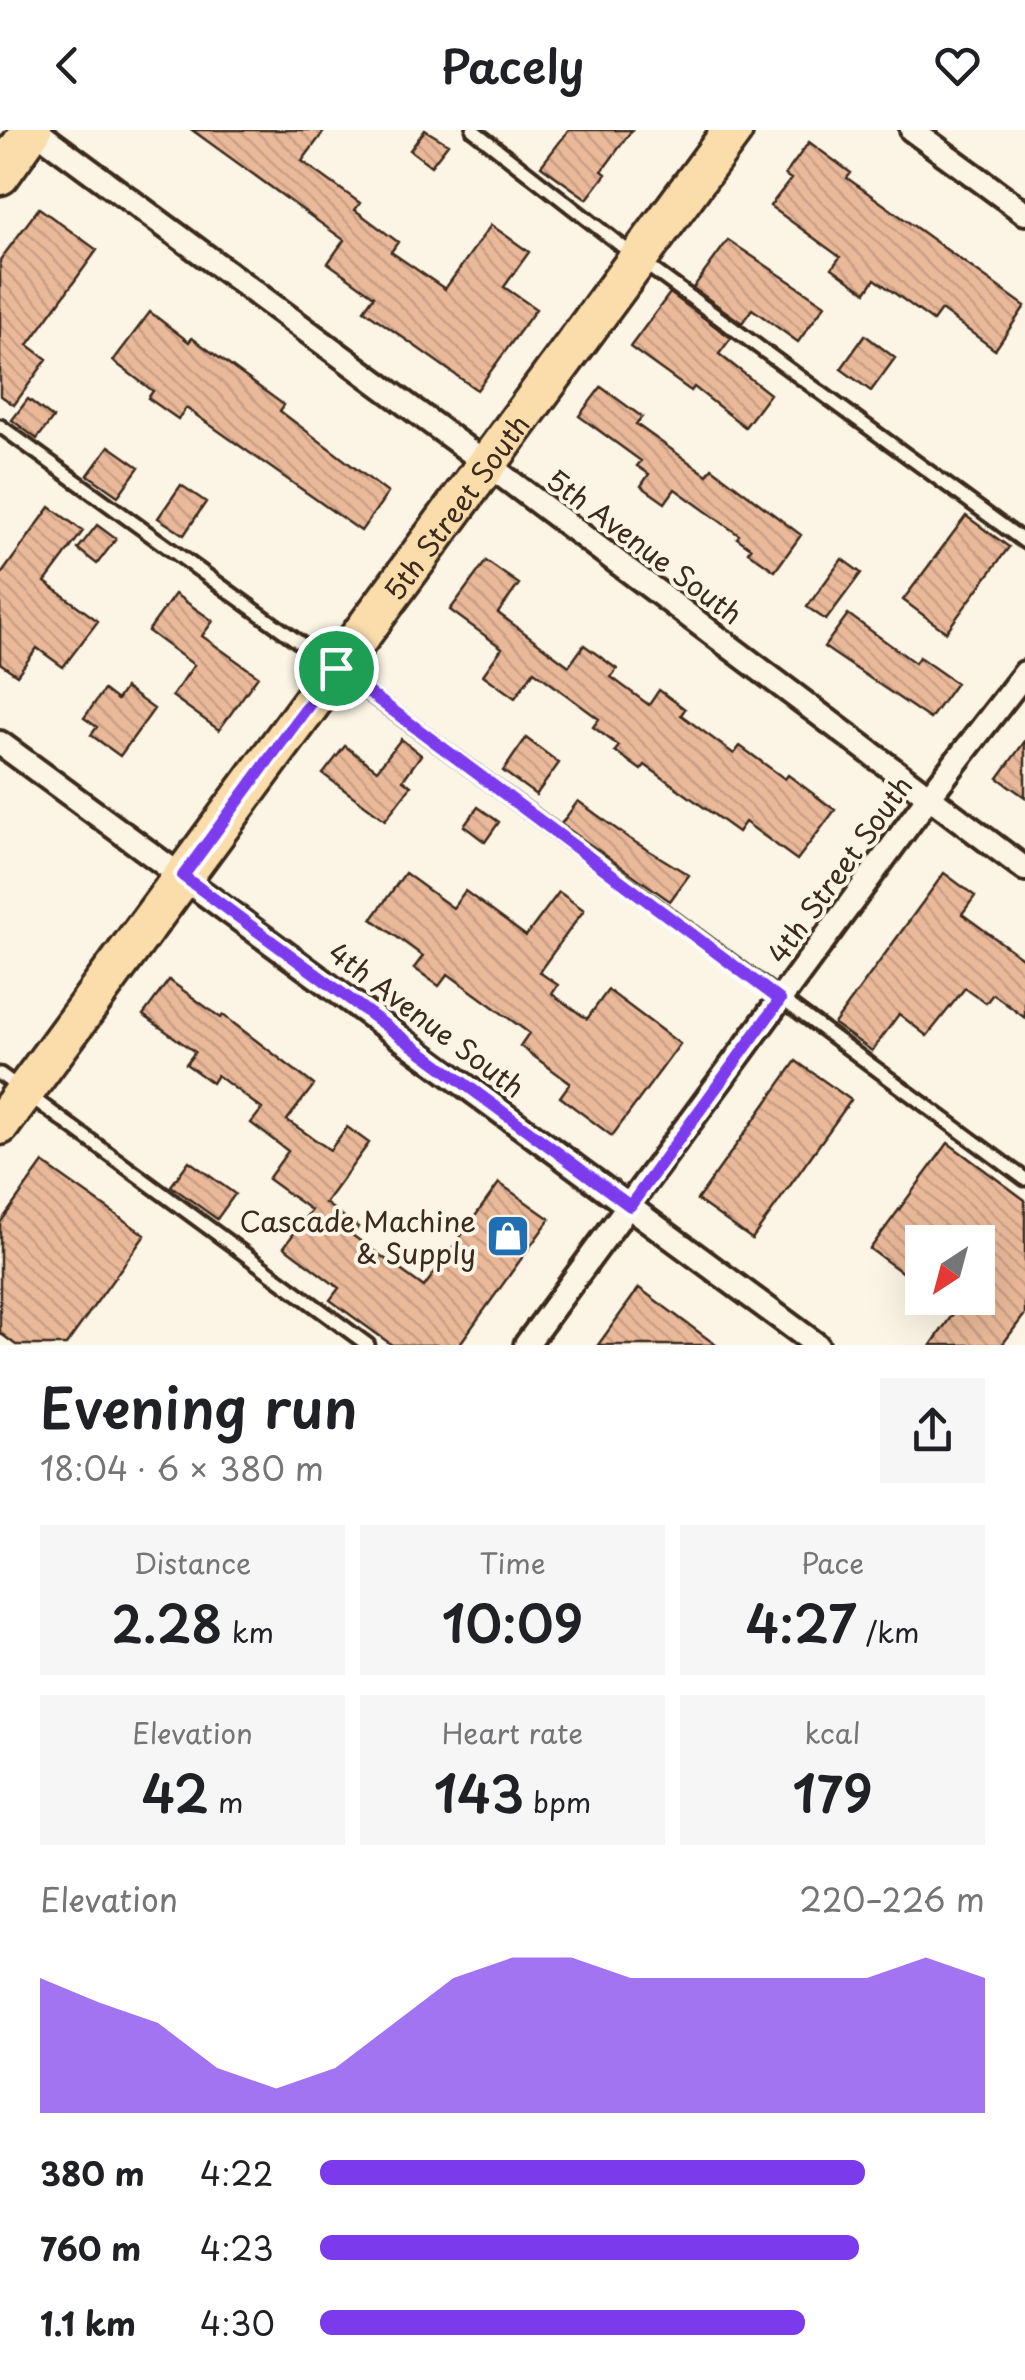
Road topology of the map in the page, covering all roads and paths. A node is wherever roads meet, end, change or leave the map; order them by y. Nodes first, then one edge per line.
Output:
1 (33, 130) edge
2 (474, 130) edge
3 (733, 130) edge
4 (912, 130) edge
5 (0, 174) edge
6 (1025, 213) edge
7 (637, 258) junction
8 (0, 426) edge
9 (487, 464) junction
10 (1025, 542) edge
11 (336, 668) junction
12 (1025, 673) edge
13 (0, 743) edge
14 (928, 798) junction
15 (1025, 868) edge
16 (183, 876) junction
17 (780, 1000) junction
18 (12, 1083) edge
19 (0, 1126) edge
20 (1025, 1179) edge
21 (630, 1206) junction
22 (368, 1345) edge
23 (526, 1345) edge
24 (817, 1345) edge

1 - 5 main road
1 - 9 street, 5th Avenue South
2 - 7 lane
3 - 7 main road, 5th Street South
4 - 6 street
7 - 9 main road, 5th Street South
7 - 10 lane
8 - 11 lane
9 - 11 main road, 5th Street South
9 - 14 street, 5th Avenue South
11 - 16 main road, 5th Street South
11 - 17 lane
12 - 14 street, 4th Street South
13 - 16 street, 4th Avenue South
14 - 15 street, 5th Avenue South
14 - 17 street, 4th Street South
16 - 18 main road, 5th Street South
16 - 21 street, 4th Avenue South
17 - 20 lane
17 - 21 street, 4th Street South
18 - 19 main road, 5th Street South
18 - 22 lane
21 - 23 street, 4th Street South
21 - 24 street, 4th Avenue South

